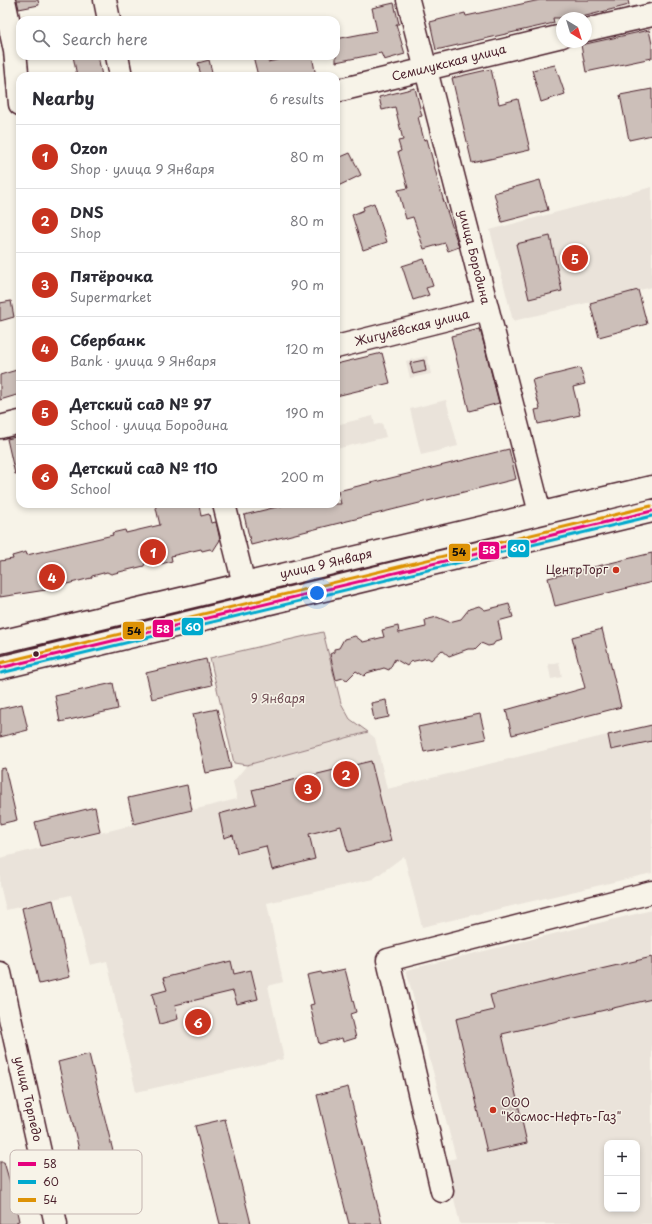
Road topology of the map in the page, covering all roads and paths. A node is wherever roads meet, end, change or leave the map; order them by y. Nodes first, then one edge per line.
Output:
1 (4, 0) edge
2 (105, 0) edge
3 (408, 0) edge
4 (652, 15) edge
5 (108, 16) edge
6 (592, 29) edge
7 (556, 37) edge
8 (118, 60) edge
9 (425, 68) junction
10 (17, 72) edge
11 (120, 72) edge
12 (340, 90) edge
13 (487, 309) junction
14 (340, 346) edge
15 (16, 423) edge
16 (0, 427) edge
17 (652, 487) edge
18 (225, 508) edge
19 (652, 511) edge
20 (540, 513) junction
21 (244, 584) junction
22 (0, 642) edge
23 (0, 668) edge
24 (652, 892) edge
25 (0, 973) edge
26 (7, 1042) edge
27 (36, 1150) edge
28 (442, 1190) dead end
29 (53, 1214) edge
30 (56, 1224) edge

1 - 10 street
2 - 5 street
3 - 9 street, улица Бородина
4 - 6 street
7 - 9 street, Семилукская улица
8 - 11 street
9 - 12 street, Семилукская улица
9 - 13 street, улица Бородина
13 - 14 street, Жигулёвская улица
13 - 20 street, улица Бородина
15 - 16 street
17 - 20 street, улица 9 Января
18 - 21 street
19 - 23 street, улица 9 Января
20 - 21 street, улица 9 Января
21 - 22 street, улица 9 Января
24 - 28 street
25 - 26 street, улица Торпедо
26 - 27 street, улица Торпедо
29 - 30 street, улица Торпедо

